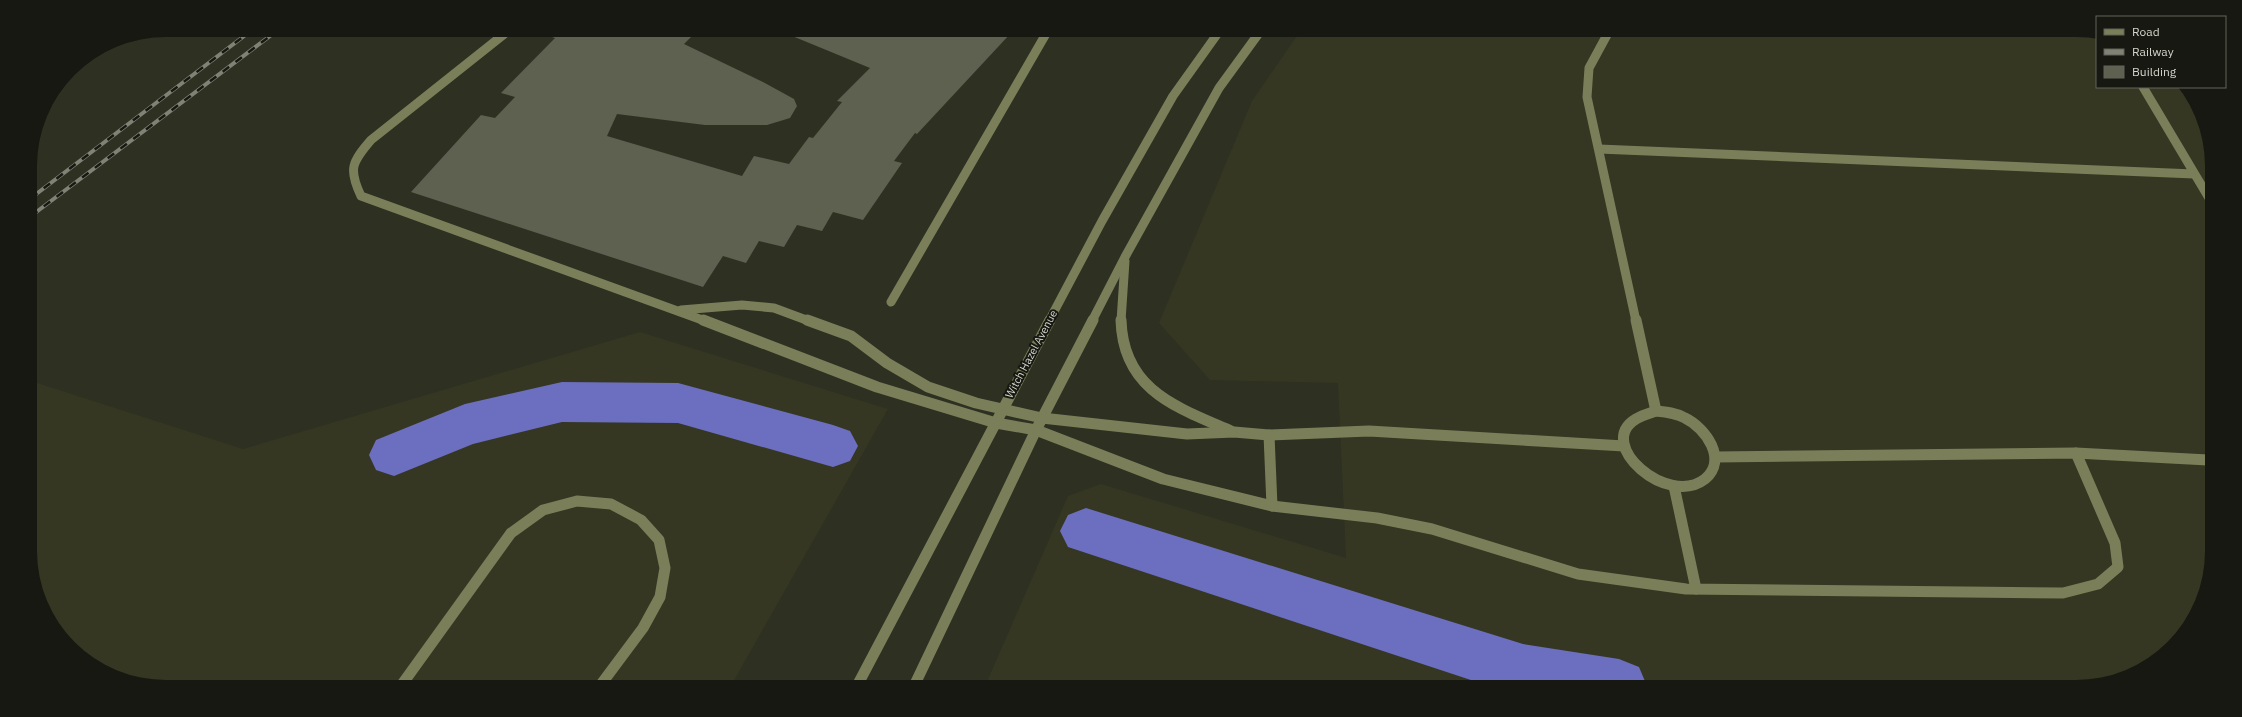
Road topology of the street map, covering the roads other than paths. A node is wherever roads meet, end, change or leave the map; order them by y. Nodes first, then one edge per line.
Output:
1 (500, 37) edge
2 (1044, 37) edge
3 (1214, 37) edge
4 (1256, 37) edge
5 (1606, 37) edge
6 (2144, 88) edge
7 (1599, 149) junction
8 (2194, 174) junction
9 (2205, 192) edge
10 (1125, 257) junction
11 (891, 302) dead end
12 (677, 310) junction
13 (1002, 409) junction
14 (1656, 411) junction
15 (1042, 418) junction
16 (996, 423) junction
17 (1036, 430) junction
18 (1234, 432) junction
19 (1269, 435) junction
20 (1624, 446) junction
21 (2076, 453) junction
22 (1716, 457) junction
23 (2205, 460) edge
24 (1674, 486) junction
25 (1272, 506) junction
26 (1696, 589) junction
27 (405, 680) edge
28 (604, 680) edge
29 (860, 680) edge
30 (917, 680) edge

1 - 12 street
2 - 11 street
3 - 13 street, Witch Hazel Avenue
4 - 10 street
5 - 7 street
6 - 8 street
7 - 8 street
7 - 14 street
8 - 9 street
10 - 15 street
10 - 18 street
12 - 13 street
12 - 16 street
13 - 15 street
13 - 16 street, Witch Hazel Avenue
14 - 20 street
14 - 22 street
15 - 17 street
15 - 18 street
16 - 17 street
16 - 29 street, Witch Hazel Avenue
17 - 25 street
17 - 30 street
18 - 19 street
19 - 20 street
19 - 25 street
20 - 24 street
21 - 22 street
21 - 23 street
21 - 26 street
22 - 24 street
24 - 26 street
25 - 26 street
27 - 28 street

